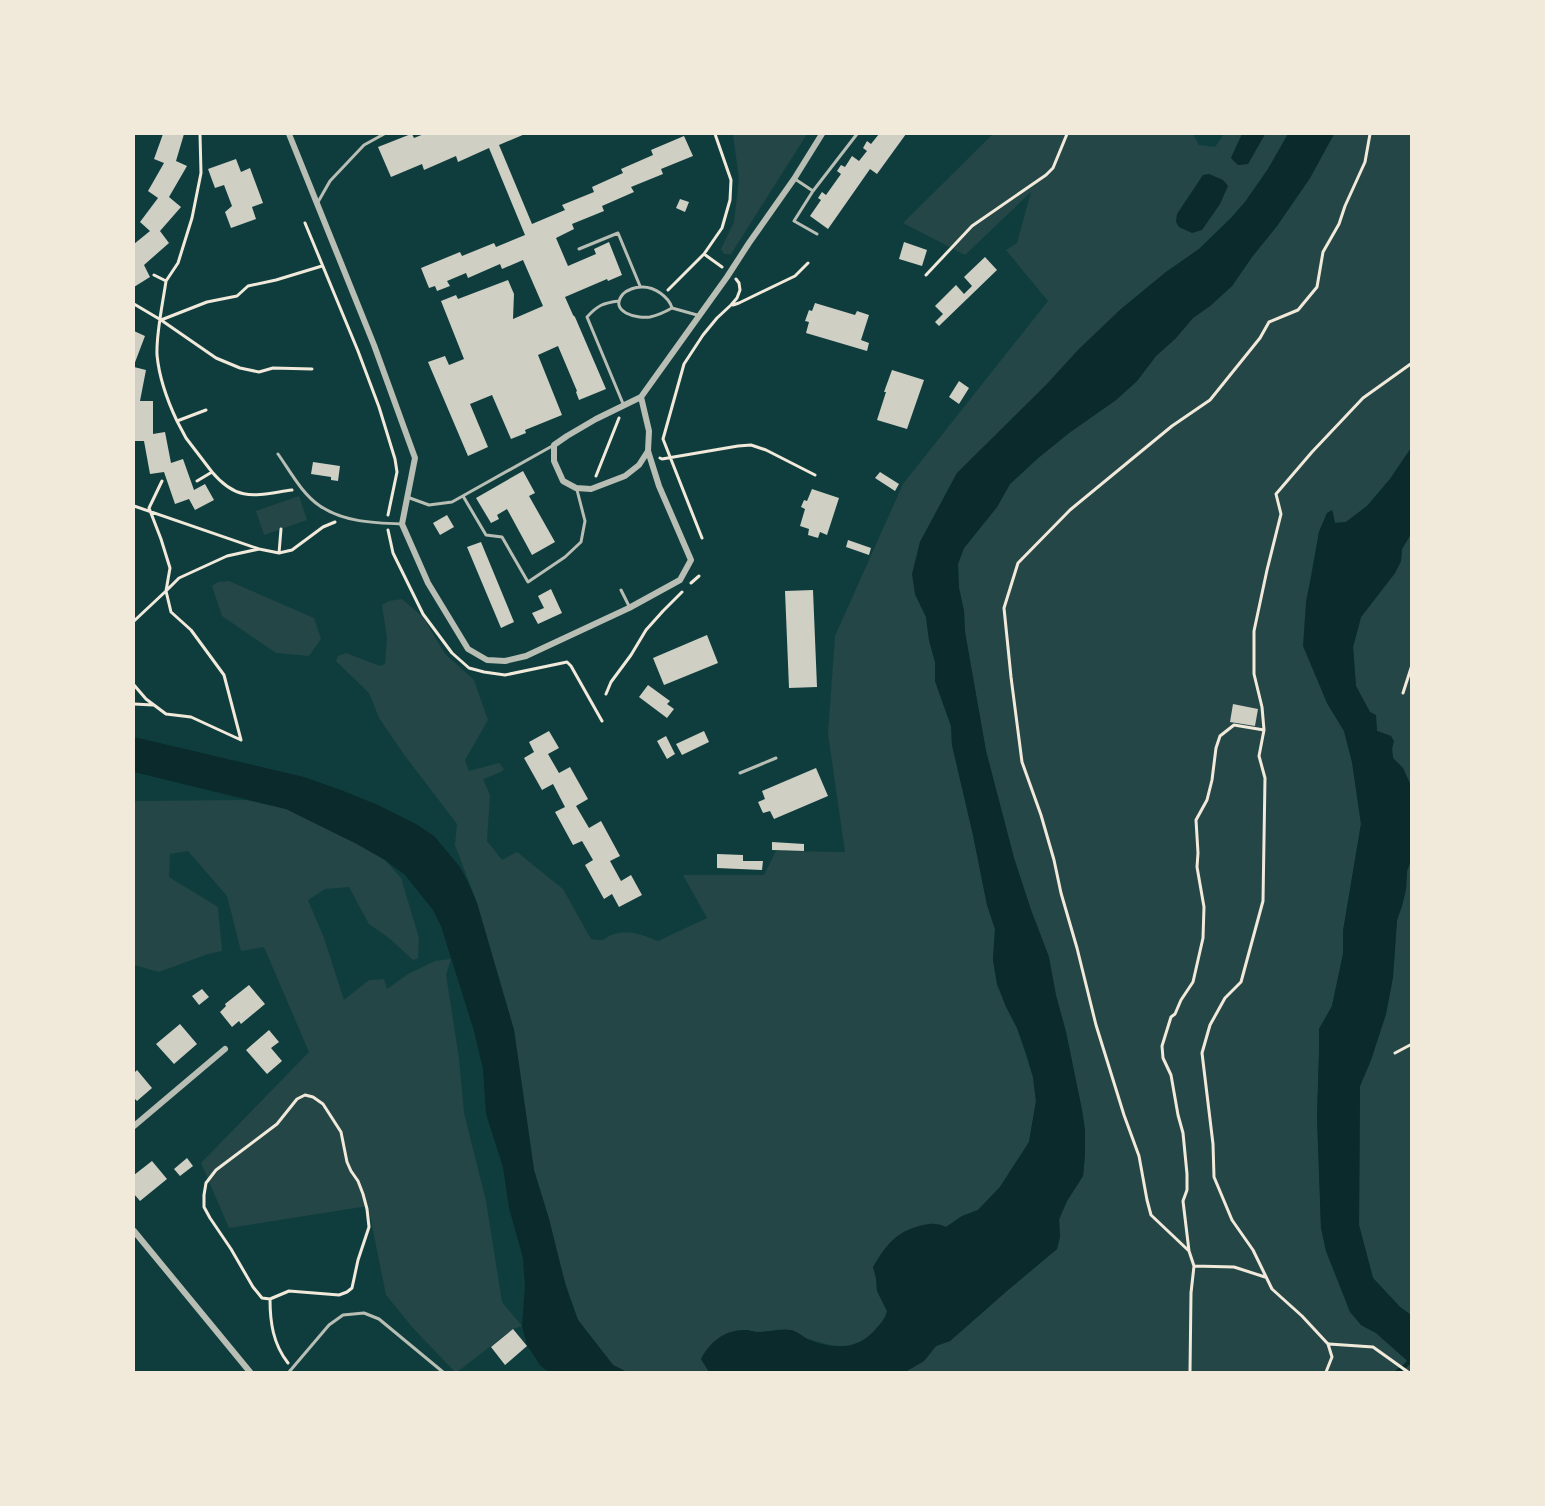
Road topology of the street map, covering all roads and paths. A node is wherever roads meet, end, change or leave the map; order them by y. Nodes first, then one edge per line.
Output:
1 (200, 134) edge
2 (290, 134) edge
3 (384, 134) edge
4 (715, 134) edge
5 (822, 134) edge
6 (856, 134) edge
7 (1067, 134) edge
8 (1370, 134) edge
9 (794, 179) junction
10 (813, 191) junction
11 (317, 203) junction
12 (817, 234) dead end
13 (579, 249) dead end
14 (704, 254) junction
15 (808, 263) dead end
16 (323, 266) dead end
17 (729, 273) junction
18 (153, 275) dead end
19 (926, 275) dead end
20 (166, 281) junction
21 (640, 286) junction
22 (663, 295) junction
23 (619, 301) junction
24 (134, 304) edge
25 (731, 305) junction
26 (672, 308) junction
27 (699, 316) junction
28 (160, 320) junction
29 (1412, 363) edge
30 (312, 369) dead end
31 (641, 397) junction
32 (624, 406) junction
33 (206, 410) dead end
34 (177, 422) junction
35 (554, 445) junction
36 (648, 451) junction
37 (278, 454) dead end
38 (670, 458) junction
39 (212, 472) junction
40 (815, 475) dead end
41 (162, 481) dead end
42 (197, 481) dead end
43 (576, 488) junction
44 (302, 489) junction
45 (591, 489) junction
46 (463, 496) junction
47 (407, 497) junction
48 (134, 506) edge
49 (150, 512) junction
50 (345, 518) junction
51 (402, 524) junction
52 (281, 529) dead end
53 (702, 538) dead end
54 (259, 549) junction
55 (279, 553) junction
56 (699, 576) dead end
57 (621, 590) dead end
58 (166, 591) junction
59 (630, 608) junction
60 (134, 621) edge
61 (1412, 665) edge
62 (134, 686) edge
63 (606, 693) dead end
64 (1403, 693) dead end
65 (134, 704) edge
66 (155, 706) junction
67 (1264, 730) junction
68 (777, 758) dead end
69 (740, 773) dead end
70 (1412, 1044) edge
71 (225, 1049) dead end
72 (1395, 1053) dead end
73 (134, 1126) edge
74 (134, 1231) edge
75 (1189, 1251) junction
76 (1194, 1266) junction
77 (1266, 1277) junction
78 (270, 1299) junction
79 (1328, 1344) junction
80 (293, 1369) junction
81 (250, 1372) edge
82 (289, 1372) edge
83 (443, 1372) edge
84 (1190, 1372) edge
85 (1326, 1372) edge
86 (1408, 1372) edge

1 - 20 path
2 - 11 street
3 - 11 lane
4 - 14 path
5 - 9 street
6 - 10 lane
7 - 19 path
8 - 75 path
9 - 10 lane
9 - 17 street
10 - 12 lane
11 - 47 street
13 - 21 lane
14 - 17 path
14 - 22 path
15 - 25 path
16 - 28 path
17 - 25 path
17 - 27 street
18 - 20 path
20 - 28 path
21 - 22 lane
21 - 23 lane
22 - 26 lane
23 - 26 lane
23 - 32 lane
24 - 28 path
25 - 38 path
26 - 27 lane
27 - 31 street
28 - 30 path
28 - 34 path
29 - 67 path
31 - 32 street
31 - 36 street
32 - 35 street
32 - 45 path
33 - 34 path
34 - 39 path
35 - 43 street
35 - 46 lane
36 - 38 path
36 - 45 street
36 - 59 street
37 - 44 lane
38 - 40 path
38 - 53 path
39 - 42 path
39 - 44 path
41 - 49 path
43 - 45 street
43 - 46 lane
44 - 50 lane
46 - 47 lane
47 - 51 street
48 - 49 path
49 - 54 path
49 - 58 path
50 - 51 lane
50 - 55 path
51 - 59 street
52 - 55 path
54 - 55 path
54 - 58 path
56 - 63 path
57 - 59 lane
58 - 60 path
58 - 66 path
61 - 64 path
62 - 66 path
65 - 66 path
67 - 75 path
67 - 77 path
68 - 69 lane
70 - 72 path
71 - 73 street
74 - 81 street
75 - 76 path
76 - 77 path
76 - 84 path
77 - 79 path
78 - 78 path
78 - 80 path
79 - 85 path
79 - 86 path
80 - 82 lane
80 - 83 lane

